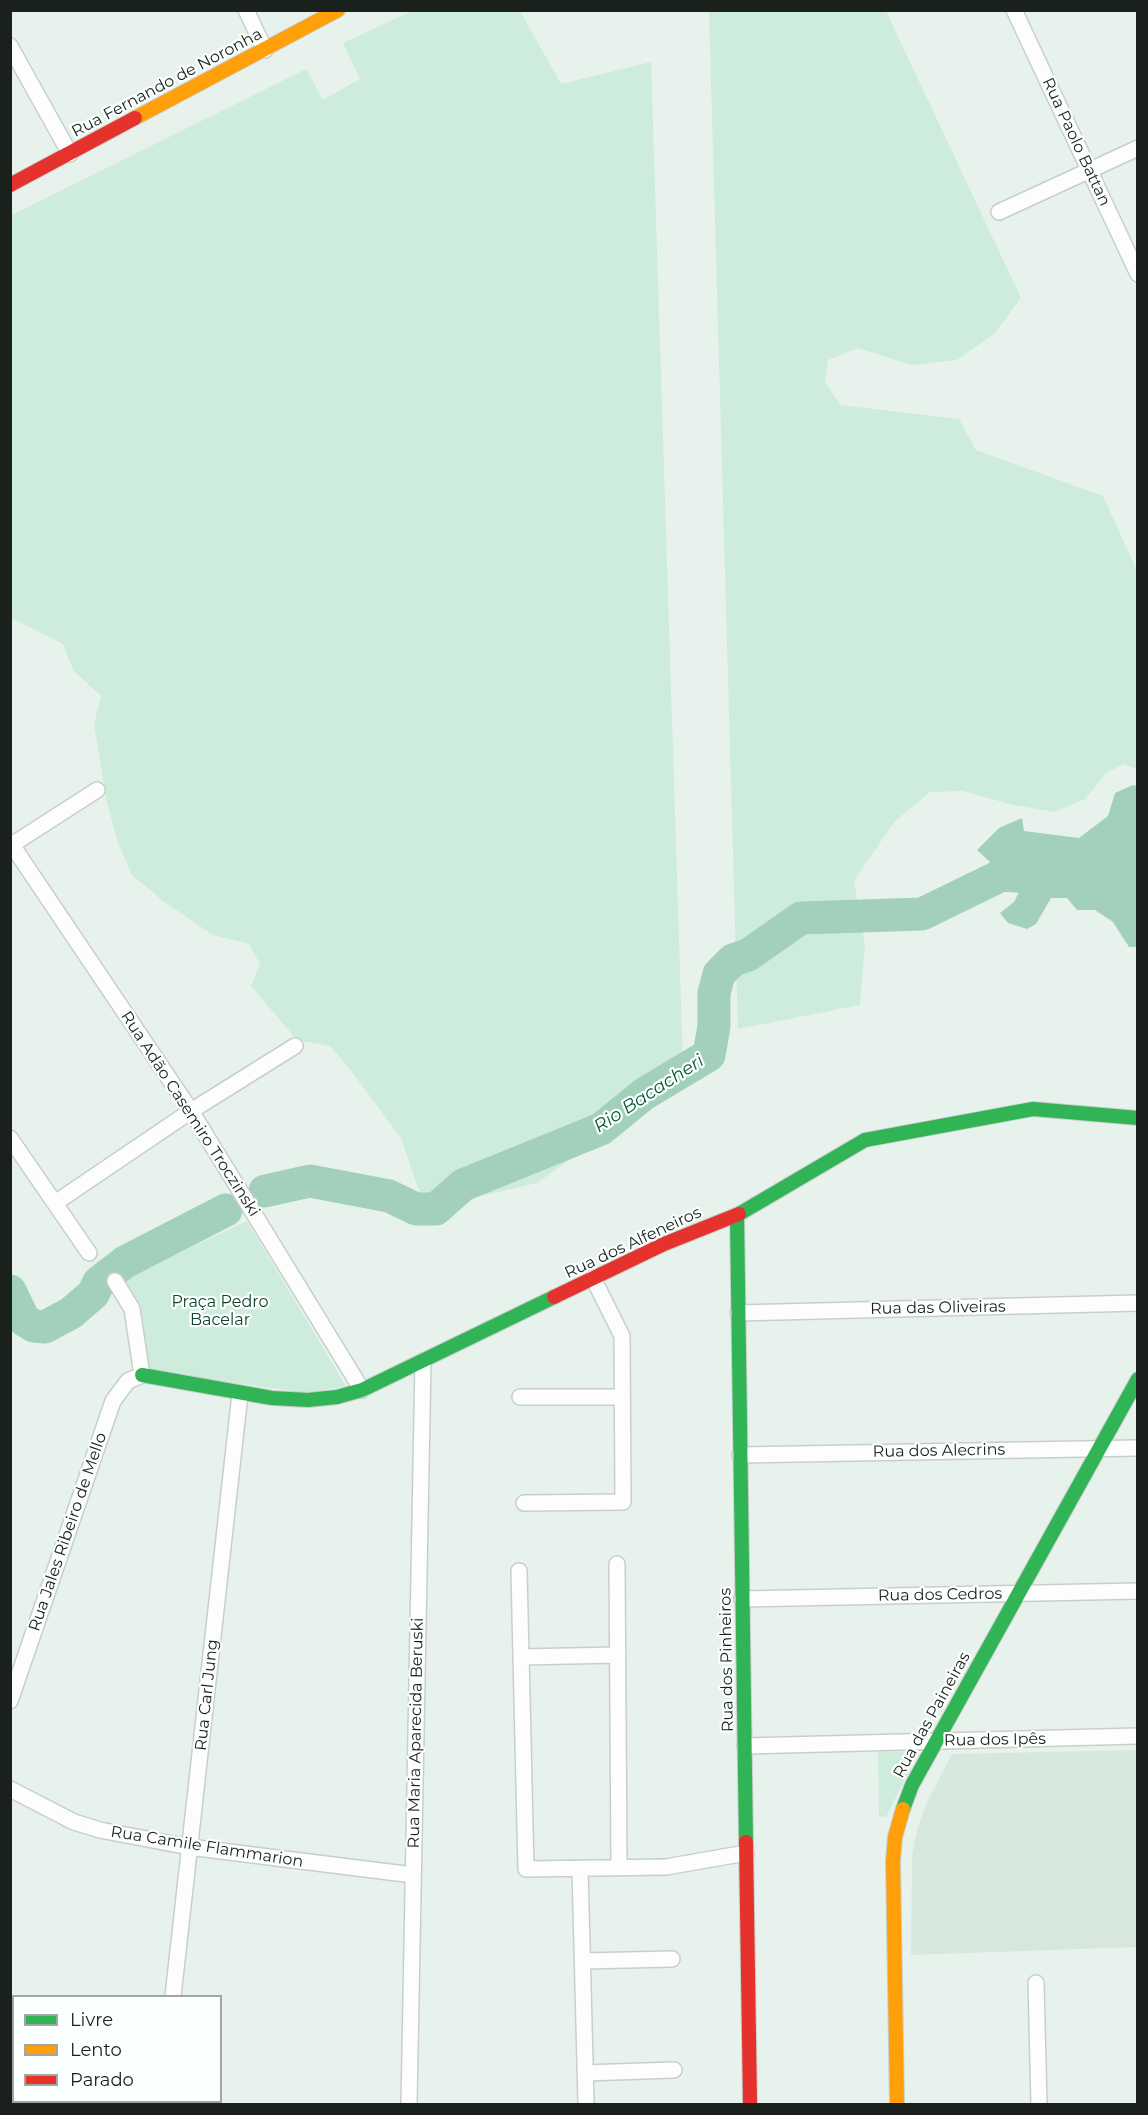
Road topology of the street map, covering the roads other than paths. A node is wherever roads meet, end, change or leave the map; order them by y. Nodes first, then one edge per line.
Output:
1 (246, 10) edge
2 (338, 10) edge
3 (1014, 10) edge
4 (10, 46) edge
5 (265, 50) junction
6 (1137, 148) edge
7 (70, 154) junction
8 (1089, 170) junction
9 (10, 185) edge
10 (999, 212) dead end
11 (1137, 274) edge
12 (97, 790) dead end
13 (11, 844) edge
14 (296, 1046) dead end
15 (191, 1111) junction
16 (1137, 1118) edge
17 (10, 1138) edge
18 (55, 1203) junction
19 (736, 1215) junction
20 (89, 1253) dead end
21 (594, 1278) junction
22 (115, 1281) dead end
23 (1137, 1303) edge
24 (738, 1313) junction
25 (423, 1361) junction
26 (142, 1375) junction
27 (1137, 1379) edge
28 (362, 1390) junction
29 (240, 1394) junction
30 (520, 1397) dead end
31 (621, 1397) junction
32 (1137, 1448) edge
33 (1099, 1449) junction
34 (740, 1455) junction
35 (524, 1503) dead end
36 (617, 1564) dead end
37 (519, 1571) dead end
38 (1137, 1591) edge
39 (1019, 1593) junction
40 (742, 1599) junction
41 (618, 1655) junction
42 (521, 1657) junction
43 (10, 1701) edge
44 (1137, 1736) edge
45 (936, 1741) junction
46 (745, 1746) junction
47 (10, 1789) edge
48 (189, 1847) junction
49 (746, 1853) junction
50 (619, 1867) junction
51 (580, 1868) junction
52 (413, 1875) junction
53 (672, 1959) dead end
54 (583, 1962) junction
55 (1036, 1983) dead end
56 (173, 1995) edge
57 (674, 2070) dead end
58 (585, 2073) junction
59 (586, 2103) dead end
60 (409, 2104) edge
61 (750, 2104) edge
62 (897, 2104) edge
63 (1039, 2104) edge

1 - 5 street
2 - 5 street, Rua Fernando de Noronha
3 - 8 street, Rua Paolo Battan
4 - 7 street
5 - 7 street, Rua Fernando de Noronha
6 - 8 street
7 - 9 street, Rua Fernando de Noronha
8 - 10 street
8 - 11 street, Rua Paolo Battan
12 - 13 street
13 - 15 street, Rua Adão Casemiro Troczinski
14 - 15 street
15 - 18 street
15 - 28 street, Rua Adão Casemiro Troczinski
16 - 19 street, Rua dos Alfeneiros
17 - 18 street
18 - 20 street
19 - 21 street, Rua dos Alfeneiros
19 - 24 street, Rua dos Pinheiros
21 - 25 street, Rua dos Alfeneiros
21 - 31 street
22 - 26 street
23 - 24 street, Rua das Oliveiras
24 - 34 street, Rua dos Pinheiros
25 - 28 street, Rua dos Alfeneiros
25 - 52 street, Rua Maria Aparecida Beruski
26 - 29 street, Rua dos Alfeneiros
26 - 43 street, Rua Jales Ribeiro de Mello
27 - 33 street, Rua das Paineiras
28 - 29 street, Rua dos Alfeneiros
29 - 48 street, Rua Carl Jung
30 - 31 street
31 - 35 street
32 - 33 street, Rua dos Alecrins
33 - 34 street, Rua dos Alecrins
33 - 39 street, Rua das Paineiras
34 - 40 street, Rua dos Pinheiros
36 - 41 street
37 - 42 street
38 - 39 street, Rua dos Cedros
39 - 40 street, Rua dos Cedros
39 - 45 street, Rua das Paineiras
40 - 46 street, Rua dos Pinheiros
41 - 42 street
41 - 50 street
42 - 51 street
44 - 45 street, Rua dos Ipês
45 - 46 street, Rua dos Ipês
45 - 62 street, Rua das Paineiras
46 - 49 street, Rua dos Pinheiros
47 - 48 street, Rua Camile Flammarion
48 - 52 street, Rua Camile Flammarion
48 - 56 street, Rua Carl Jung
49 - 50 street
49 - 61 street, Rua dos Pinheiros
50 - 51 street
51 - 54 street
52 - 60 street, Rua Maria Aparecida Beruski
53 - 54 street
54 - 58 street
55 - 63 street
57 - 58 street
58 - 59 street

